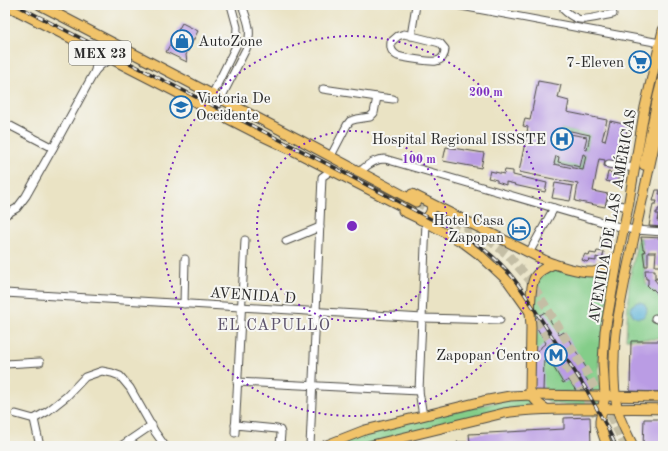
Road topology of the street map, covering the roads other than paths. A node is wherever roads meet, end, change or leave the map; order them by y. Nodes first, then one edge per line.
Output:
1 (6, 5) edge
2 (40, 5) edge
3 (231, 5) edge
4 (242, 5) edge
5 (416, 5) edge
6 (456, 5) edge
7 (564, 5) edge
8 (614, 14) dead end
9 (663, 30) edge
10 (411, 36) junction
11 (660, 43) junction
12 (96, 51) junction
13 (112, 59) junction
14 (95, 71) junction
15 (663, 77) edge
16 (323, 88) dead end
17 (216, 97) junction
18 (377, 97) junction
19 (392, 99) dead end
20 (663, 102) edge
21 (205, 107) junction
22 (214, 112) junction
23 (5, 123) edge
24 (300, 140) junction
25 (276, 143) junction
26 (53, 148) junction
27 (333, 152) junction
28 (609, 164) dead end
29 (635, 168) junction
30 (363, 169) junction
31 (329, 172) junction
32 (416, 202) tunnel mouth
33 (610, 203) dead end
34 (431, 204) junction
35 (628, 207) junction
36 (554, 208) junction
37 (411, 211) tunnel mouth
38 (5, 215) edge
39 (634, 217) dead end
40 (423, 221) junction
41 (320, 227) junction
42 (623, 228) junction
43 (636, 230) junction
44 (663, 232) edge
45 (245, 240) dead end
46 (286, 241) dead end
47 (529, 253) junction
48 (185, 260) dead end
49 (554, 264) junction
50 (614, 267) junction
51 (626, 277) junction
52 (5, 293) edge
53 (184, 304) junction
54 (241, 307) junction
55 (316, 312) junction
56 (530, 312) junction
57 (423, 318) junction
58 (655, 318) dead end
59 (500, 320) dead end
60 (663, 321) edge
61 (40, 362) dead end
62 (5, 364) edge
63 (237, 382) junction
64 (312, 386) junction
65 (419, 391) junction
66 (531, 394) junction
67 (605, 396) junction
68 (615, 396) junction
69 (663, 397) edge
70 (603, 408) junction
71 (617, 408) junction
72 (546, 409) junction
73 (663, 409) edge
74 (16, 414) dead end
75 (423, 416) junction
76 (34, 419) junction
77 (152, 425) junction
78 (235, 425) junction
79 (235, 433) dead end
80 (40, 446) edge
81 (121, 446) edge
82 (165, 446) edge
83 (280, 446) edge
84 (310, 446) edge
85 (324, 446) edge
86 (368, 446) edge
87 (607, 446) edge
88 (632, 446) edge

1 - 12 main road, MEX 23
2 - 17 main road, MEX 23
3 - 17 street
4 - 17 street
5 - 10 street
6 - 11 street
7 - 8 street
9 - 11 main road, AVENIDA DE LAS AMÉRICAS
10 - 10 street
11 - 29 main road, AVENIDA DE LAS AMÉRICAS
12 - 13 main road, MEX 23
12 - 14 street
13 - 14 street
13 - 21 main road, MEX 23
14 - 26 street
15 - 39 main road
16 - 18 street
17 - 21 street
17 - 22 street
17 - 24 main road, MEX 23
18 - 19 street
18 - 27 street
20 - 43 main road, AVENIDA DE LAS AMÉRICAS
21 - 22 main road, MEX 23
22 - 25 main road, MEX 23
23 - 26 street
24 - 27 main road
24 - 32 main road, MEX 23
25 - 31 main road
25 - 37 main road, MEX 23
26 - 38 street
27 - 30 main road
28 - 29 street
29 - 35 main road, AVENIDA DE LAS AMÉRICAS
30 - 34 main road
30 - 36 street
31 - 40 main road
31 - 41 street
33 - 35 street
34 - 40 main road
34 - 47 main road
35 - 42 main road, AVENIDA DE LAS AMÉRICAS
36 - 42 street
36 - 47 street
40 - 56 main road
40 - 57 street
41 - 46 street
41 - 55 street
42 - 43 street
42 - 50 main road, AVENIDA DE LAS AMÉRICAS
43 - 44 street
43 - 51 main road, AVENIDA DE LAS AMÉRICAS
45 - 54 street
47 - 49 main road
48 - 53 street
49 - 50 main road
49 - 56 main road
50 - 51 main road
50 - 67 main road, AVENIDA DE LAS AMÉRICAS
51 - 68 main road, AVENIDA DE LAS AMÉRICAS
52 - 53 street, AVENIDA D
53 - 54 street, AVENIDA D
54 - 55 street, AVENIDA D
54 - 63 street
55 - 57 street, AVENIDA D
55 - 64 street
56 - 66 main road
57 - 59 street, AVENIDA D
57 - 65 street
58 - 60 street
61 - 62 street
63 - 64 street
63 - 78 street
64 - 65 street
64 - 84 street
65 - 75 street
66 - 67 main road
66 - 72 main road
66 - 75 main road
67 - 68 main road
67 - 70 main road, AVENIDA DE LAS AMÉRICAS
68 - 69 main road
68 - 71 main road, AVENIDA DE LAS AMÉRICAS
70 - 71 main road
70 - 72 main road
70 - 87 main road, AVENIDA DE LAS AMÉRICAS
71 - 73 main road
71 - 88 main road, AVENIDA DE LAS AMÉRICAS
72 - 86 main road
74 - 76 street
75 - 85 main road
76 - 77 street
76 - 80 street
77 - 81 street
77 - 82 street
78 - 79 street
78 - 83 street

